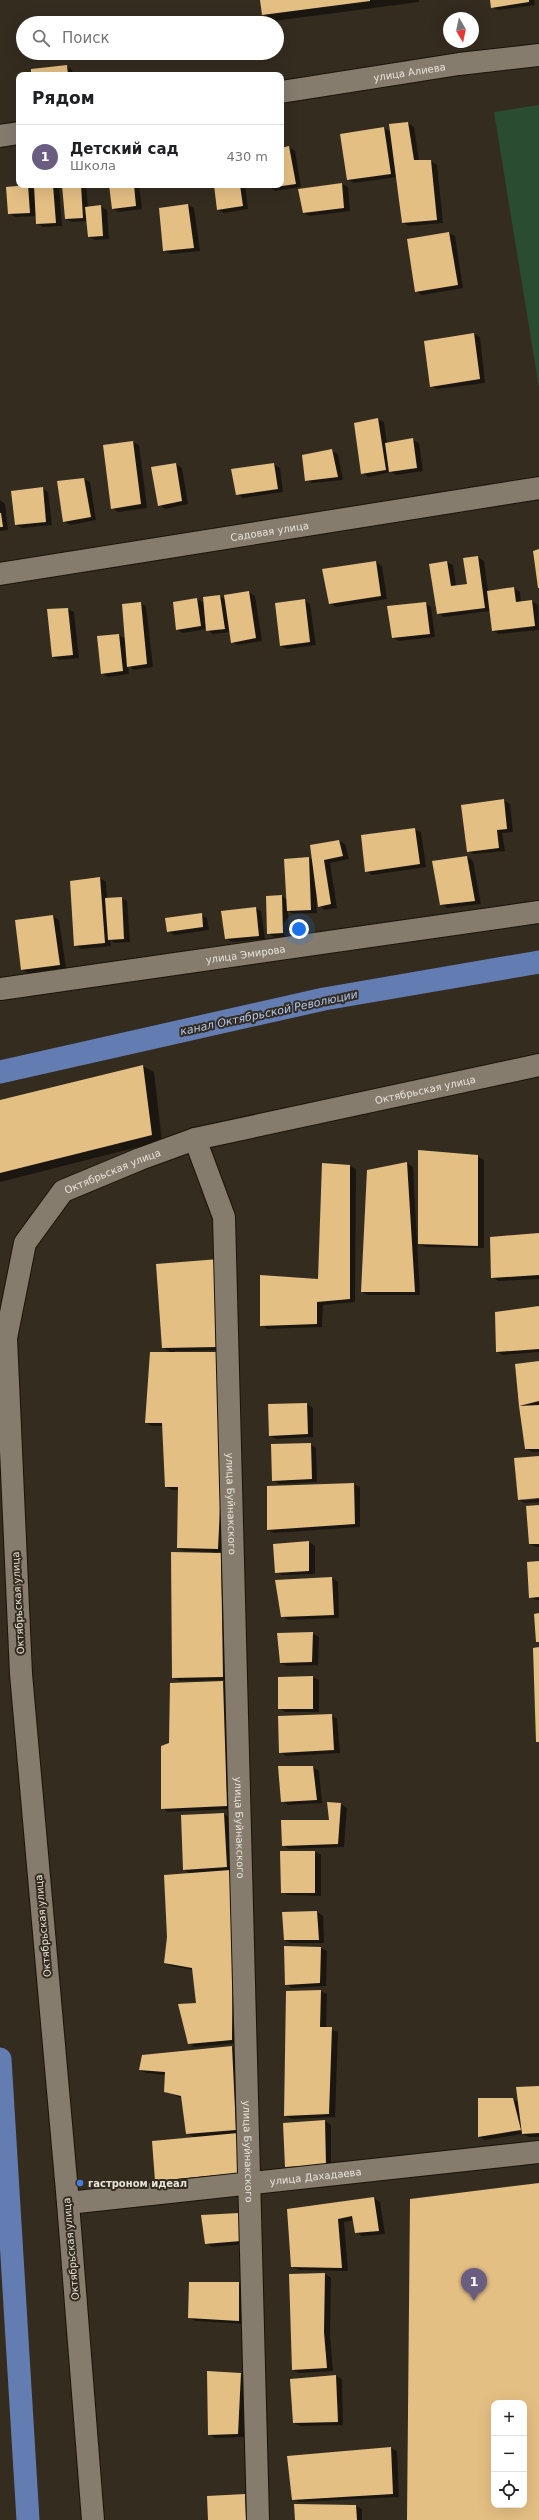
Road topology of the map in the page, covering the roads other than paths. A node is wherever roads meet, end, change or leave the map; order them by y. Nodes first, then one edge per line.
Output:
1 (539, 54) edge
2 (284, 92) edge
3 (16, 133) edge
4 (0, 136) edge
5 (539, 488) edge
6 (0, 574) edge
7 (539, 912) edge
8 (0, 989) edge
9 (539, 1065) edge
10 (195, 1139) junction
11 (539, 2152) edge
12 (249, 2182) junction
13 (68, 2203) junction
14 (93, 2520) edge
15 (258, 2520) edge

1 - 2 street, улица Алиева
3 - 4 street
5 - 6 street, Садовая улица
7 - 8 street, улица Эмирова
9 - 10 street, Октябрьская улица
10 - 12 street, улица Буйнакского
10 - 13 street, Октябрьская улица
11 - 12 street, улица Дахадаева
12 - 13 street, улица Дахадаева
12 - 15 street, улица Буйнакского
13 - 14 street, Октябрьская улица

